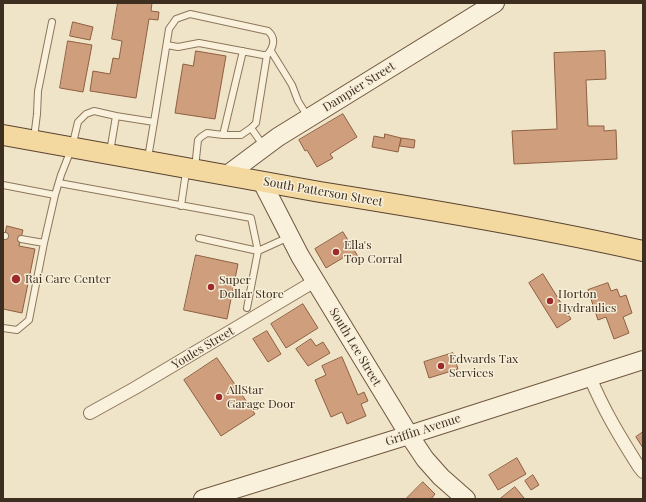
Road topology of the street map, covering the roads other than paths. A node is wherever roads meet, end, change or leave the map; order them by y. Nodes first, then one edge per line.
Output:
1 (489, 5) edge
2 (52, 22) dead end
3 (167, 45) junction
4 (243, 51) junction
5 (269, 53) junction
6 (116, 116) junction
7 (309, 118) junction
8 (154, 122) junction
9 (252, 128) junction
10 (3, 135) edge
11 (224, 135) junction
12 (33, 140) junction
13 (72, 147) junction
14 (264, 148) junction
15 (109, 153) junction
16 (147, 160) junction
17 (191, 169) junction
18 (227, 175) junction
19 (262, 182) junction
20 (59, 183) junction
21 (3, 185) edge
22 (55, 195) junction
23 (181, 206) junction
24 (290, 237) junction
25 (199, 238) dead end
26 (21, 239) dead end
27 (44, 243) junction
28 (258, 251) junction
29 (643, 251) edge
30 (315, 281) junction
31 (247, 308) dead end
32 (3, 328) edge
33 (643, 360) edge
34 (590, 377) junction
35 (90, 413) dead end
36 (409, 435) junction
37 (643, 472) edge
38 (244, 487) junction
39 (203, 499) edge
40 (230, 499) edge
41 (466, 499) edge

1 - 7 main road, Dampier Street
2 - 12 lane
3 - 4 lane
3 - 5 lane
3 - 8 lane
4 - 5 lane
4 - 11 lane
5 - 7 lane
5 - 9 lane
6 - 8 lane
6 - 13 lane
6 - 15 lane
7 - 14 main road, Dampier Street
8 - 16 lane
9 - 11 lane
9 - 14 lane
10 - 12 main road, South Patterson Street
11 - 17 lane
12 - 13 main road, South Patterson Street
13 - 15 main road, South Patterson Street
13 - 20 lane
14 - 18 main road, Dampier Street
15 - 16 main road, South Patterson Street
16 - 17 main road, South Patterson Street
17 - 18 main road, South Patterson Street
17 - 23 lane
18 - 19 main road, South Patterson Street
19 - 24 main road, South Lee Street
19 - 29 main road, South Patterson Street
20 - 22 lane
20 - 23 lane
21 - 22 lane
22 - 27 lane
23 - 28 lane
24 - 28 lane
24 - 30 main road, South Lee Street
25 - 28 lane
26 - 27 lane
27 - 32 lane
28 - 31 lane
30 - 35 street, Youles Street
30 - 36 main road, South Lee Street
33 - 34 main road, Griffin Avenue
34 - 36 main road, Griffin Avenue
34 - 37 street
36 - 38 main road, Griffin Avenue
36 - 41 main road, South Lee Street
38 - 39 main road, Griffin Avenue
38 - 40 street

